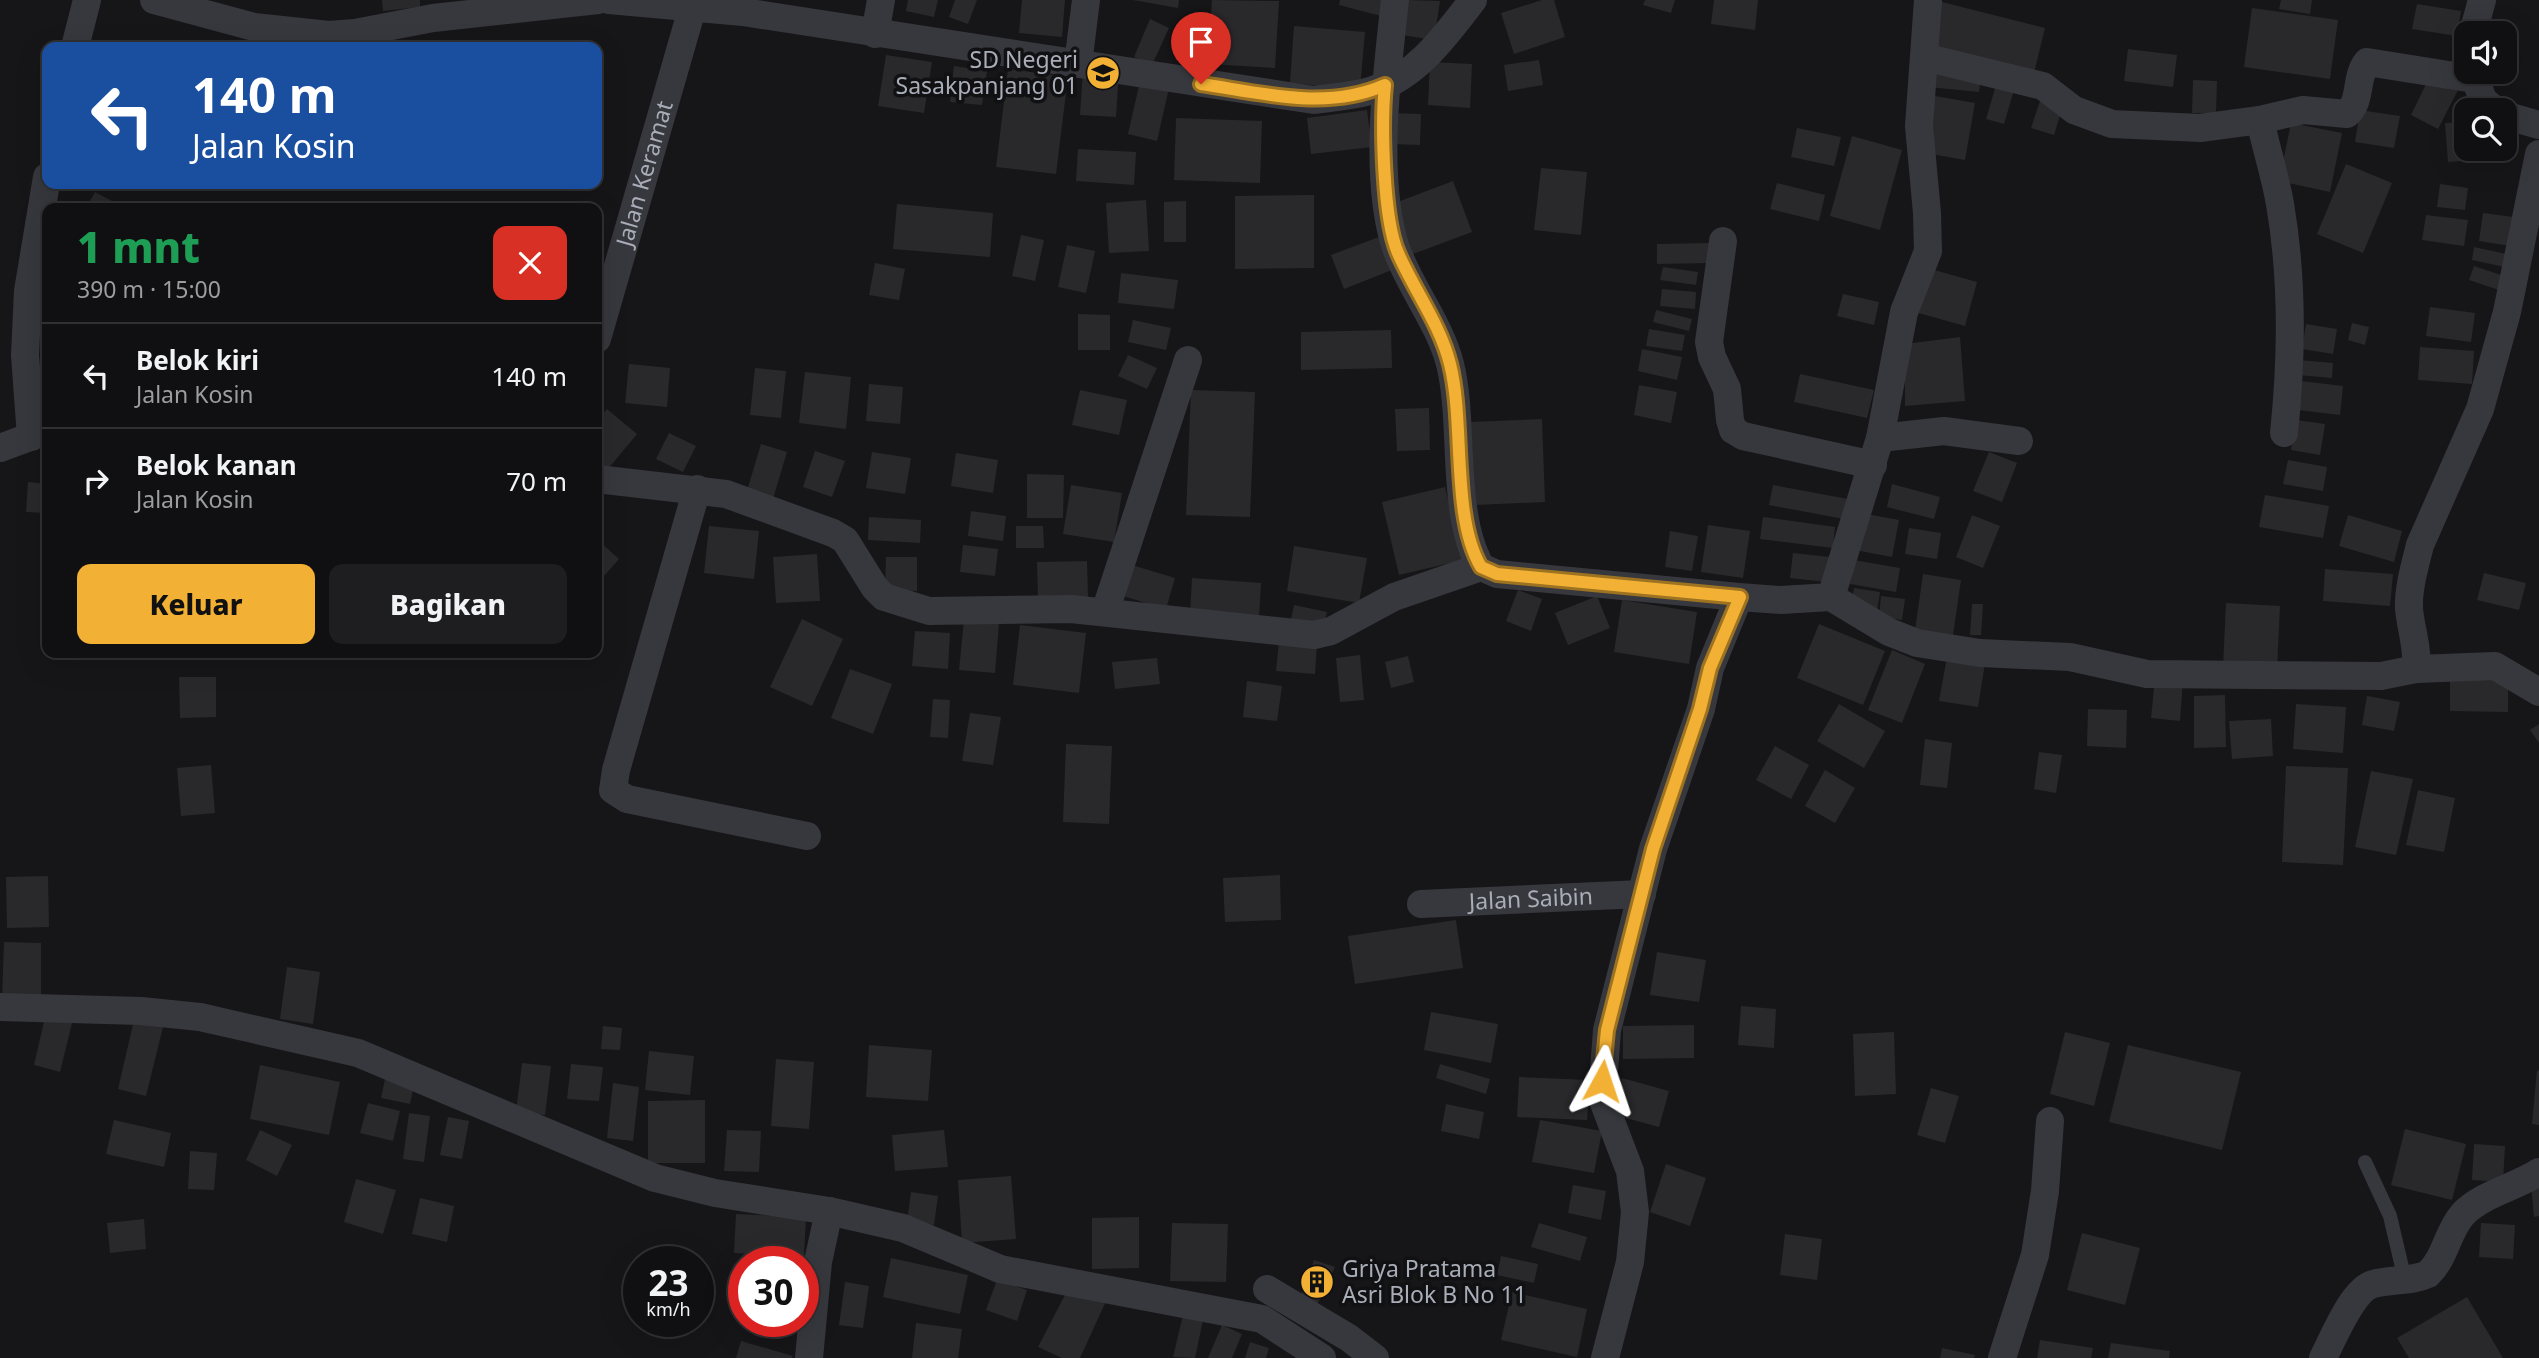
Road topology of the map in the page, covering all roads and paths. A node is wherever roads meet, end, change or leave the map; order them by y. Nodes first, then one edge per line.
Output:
1 (87, 0) edge
2 (154, 0) edge
3 (598, 0) edge
4 (609, 0) edge
5 (881, 0) edge
6 (1086, 0) edge
7 (1395, 0) edge
8 (1473, 0) edge
9 (1928, 0) edge
10 (2482, 0) edge
11 (744, 6) edge
12 (433, 9) edge
13 (692, 9) junction
14 (2476, 21) edge
15 (875, 34) junction
16 (76, 42) edge
17 (1924, 57) junction
18 (1078, 64) junction
19 (2454, 73) edge
20 (1385, 85) junction
21 (2517, 119) edge
22 (2260, 120) junction
23 (2539, 125) edge
24 (2539, 154) edge
25 (42, 207) edge
26 (1723, 241) dead end
27 (602, 322) edge
28 (1188, 360) dead end
29 (39, 433) edge
30 (2284, 433) dead end
31 (2019, 441) dead end
32 (0, 448) edge
33 (1876, 451) junction
34 (602, 480) edge
35 (697, 489) junction
36 (1481, 567) junction
37 (1740, 597) junction
38 (1831, 597) junction
39 (1105, 612) junction
40 (2416, 669) junction
41 (2539, 692) edge
42 (807, 836) dead end
43 (1642, 894) junction
44 (1421, 904) dead end
45 (0, 1007) edge
46 (2050, 1121) dead end
47 (2365, 1162) dead end
48 (2539, 1172) edge
49 (829, 1210) junction
50 (2405, 1280) junction
51 (1266, 1289) dead end
52 (809, 1358) edge
53 (1322, 1358) edge
54 (1375, 1358) edge
55 (1605, 1358) edge
56 (2002, 1358) edge
57 (2323, 1358) edge

1 - 16 street
2 - 12 street
3 - 12 street
4 - 13 street
5 - 15 street
6 - 18 street
7 - 20 street
8 - 20 street
9 - 17 street
10 - 14 street
11 - 13 street
11 - 15 street
13 - 27 street, Jalan Keramat
15 - 18 street
17 - 22 street
17 - 33 street
18 - 20 street
19 - 22 street
20 - 36 street
21 - 23 street
22 - 30 street
24 - 40 street
25 - 29 street
26 - 33 street
28 - 39 street
29 - 32 street
31 - 33 street
33 - 38 street
34 - 35 street
35 - 39 street
35 - 42 street
36 - 37 street
36 - 39 street
37 - 38 street
37 - 43 street
38 - 40 street
40 - 41 street
43 - 44 street, Jalan Saibin
43 - 55 street
45 - 49 street
46 - 56 street
47 - 50 lane
48 - 50 street
49 - 52 street
49 - 53 street
50 - 57 street
51 - 54 street

